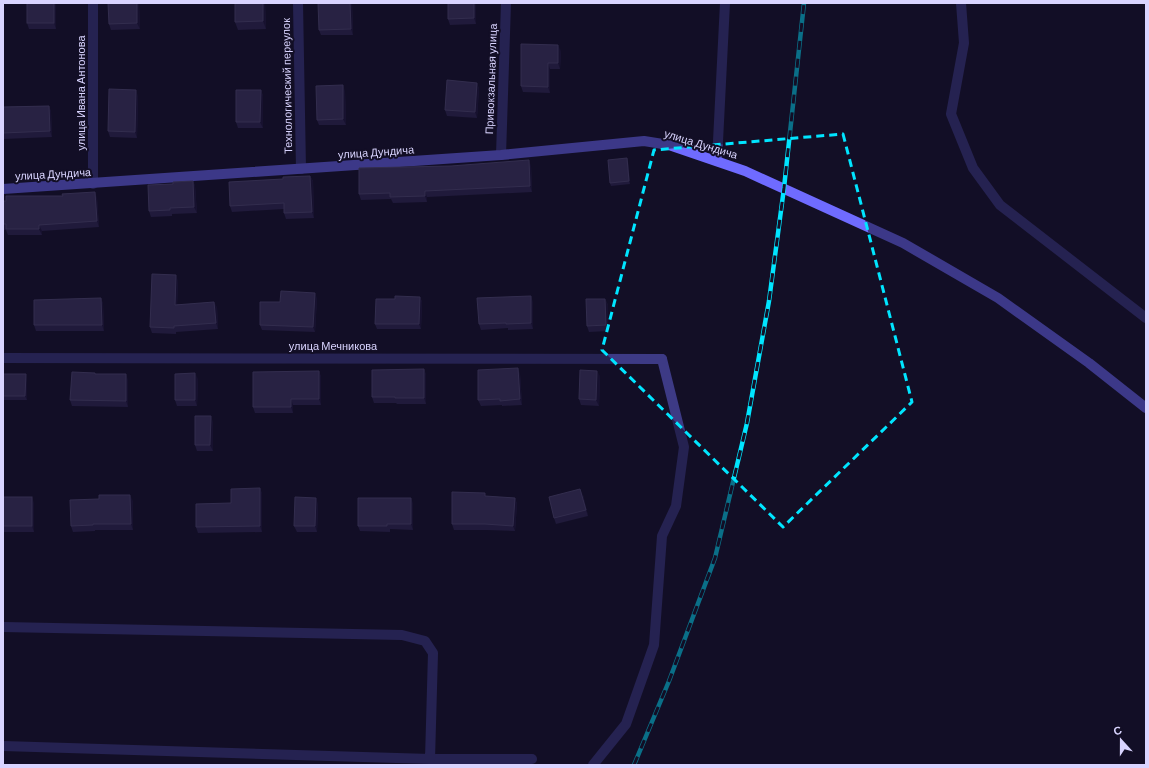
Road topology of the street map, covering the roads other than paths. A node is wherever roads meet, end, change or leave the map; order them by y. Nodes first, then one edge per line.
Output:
1 (93, 3) edge
2 (298, 3) edge
3 (506, 3) edge
4 (725, 3) edge
5 (962, 3) edge
6 (501, 155) junction
7 (717, 161) junction
8 (300, 169) junction
9 (93, 184) junction
10 (3, 189) edge
11 (1146, 318) edge
12 (3, 358) edge
13 (1146, 408) edge
14 (3, 627) edge
15 (3, 746) edge
16 (430, 759) junction
17 (532, 759) dead end
18 (593, 765) edge

1 - 9 street, улица Ивана Антонова
2 - 8 street, Технологический переулок
3 - 6 street, Привокзальная улица
4 - 7 street
5 - 11 street
6 - 7 street, улица Дундича
6 - 8 street, улица Дундича
7 - 13 street, улица Дундича
8 - 9 street, улица Дундича
9 - 10 street, улица Дундича
12 - 18 street, улица Мечникова
14 - 16 street
15 - 16 street
16 - 17 street

